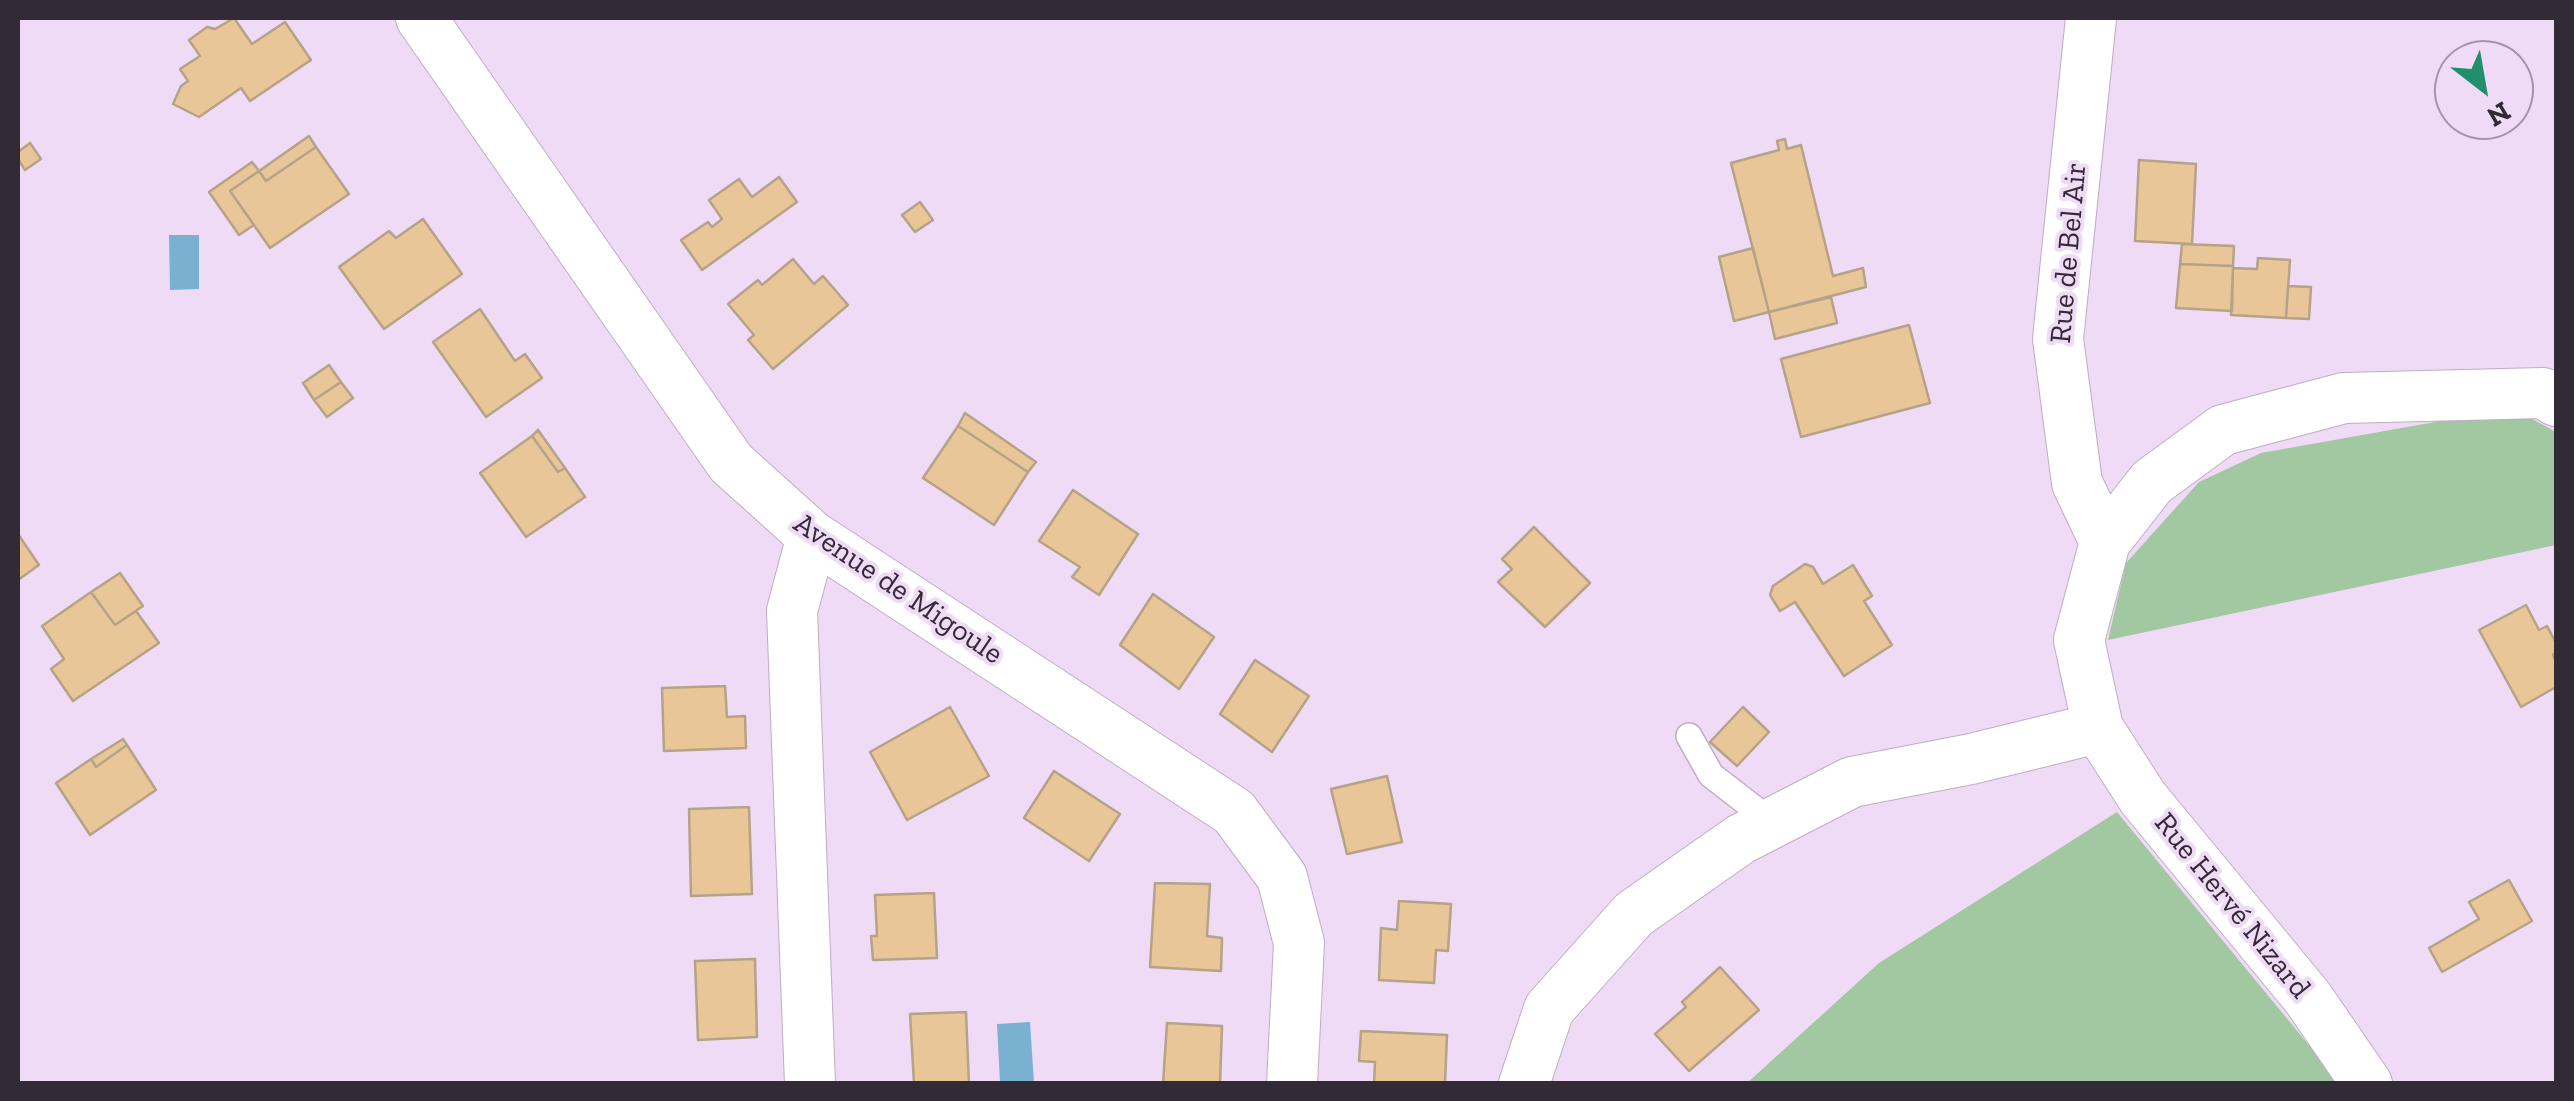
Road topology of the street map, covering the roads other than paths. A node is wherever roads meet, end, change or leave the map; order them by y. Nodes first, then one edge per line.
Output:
1 (421, 18) edge
2 (2091, 18) edge
3 (2556, 401) edge
4 (812, 536) junction
5 (2105, 542) junction
6 (2098, 728) junction
7 (1689, 736) dead end
8 (1772, 822) junction
9 (810, 1084) edge
10 (1292, 1084) edge
11 (1524, 1084) edge
12 (2367, 1084) edge

1 - 4 street, Avenue de Migoule
2 - 5 street, Rue de Bel Air
3 - 5 street
4 - 9 street
4 - 10 street, Avenue de Migoule
5 - 6 street
6 - 8 street
6 - 12 street, Rue Hervé Nizard
7 - 8 lane
8 - 11 street

